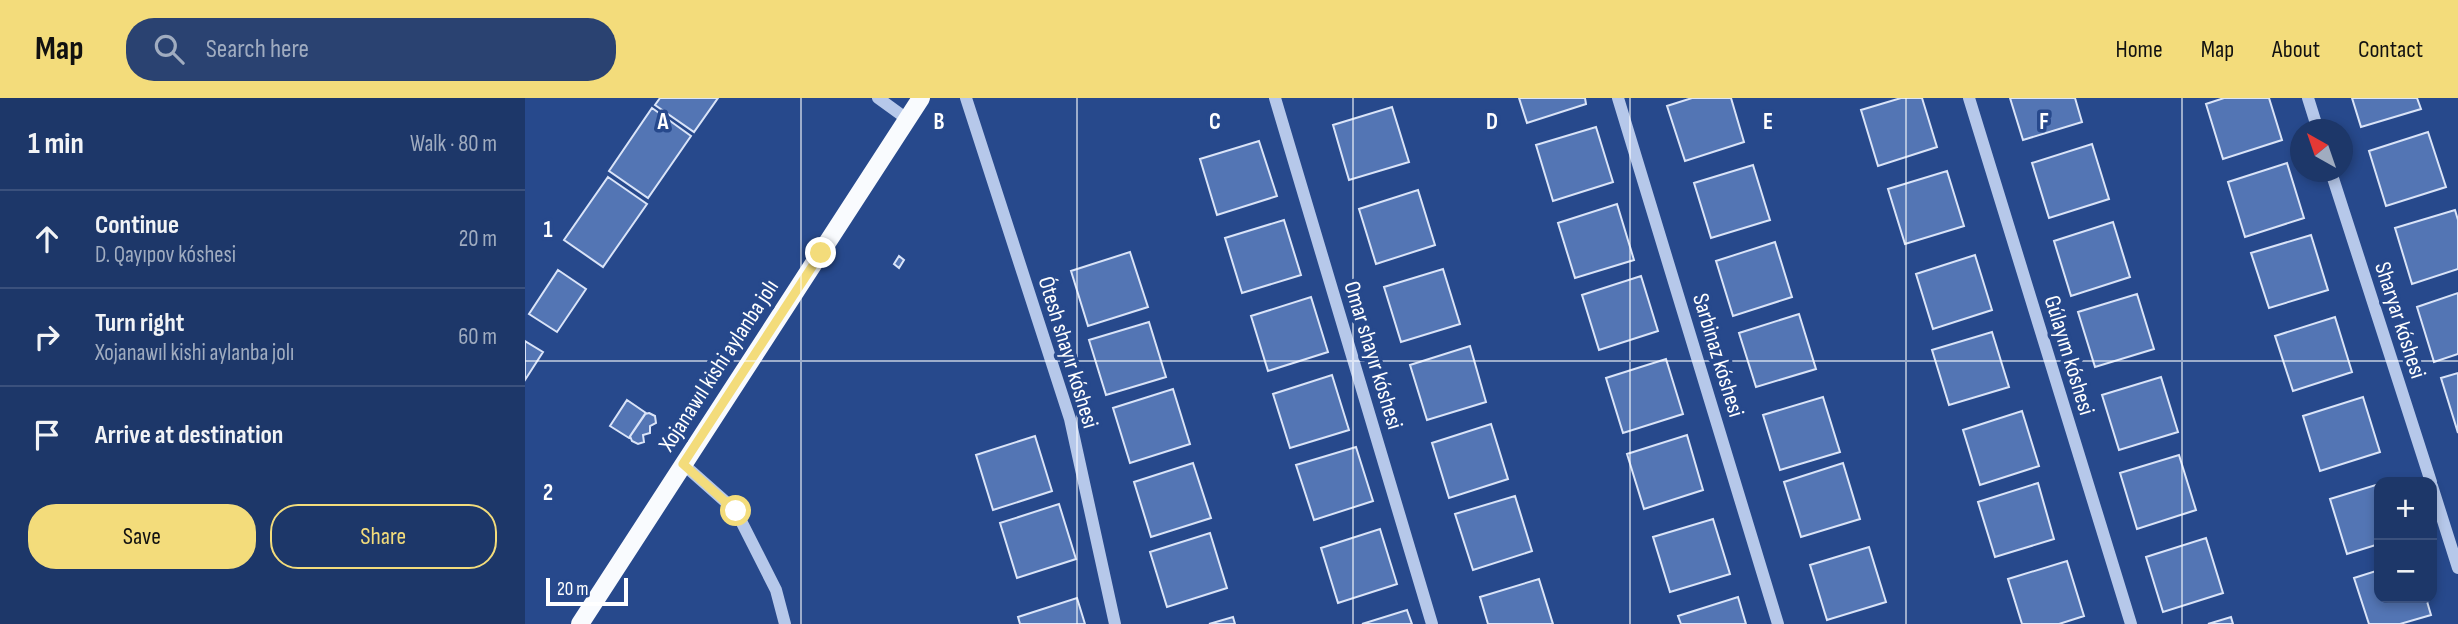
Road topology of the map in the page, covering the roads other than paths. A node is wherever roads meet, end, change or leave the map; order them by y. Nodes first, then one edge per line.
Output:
1 (878, 98) edge
2 (921, 98) edge
3 (966, 98) edge
4 (1275, 98) edge
5 (1618, 98) edge
6 (1969, 98) edge
7 (2308, 98) edge
8 (907, 118) junction
9 (2315, 119) edge
10 (2334, 182) edge
11 (683, 464) junction
12 (2429, 477) edge
13 (2437, 503) edge
14 (2458, 568) edge
15 (580, 624) edge
16 (785, 624) edge
17 (1115, 624) edge
18 (1432, 624) edge
19 (1779, 624) edge
20 (2131, 624) edge

1 - 8 street
2 - 8 main road, Xojanawıl kishi aylanba jolı
3 - 17 street, Ótesh shayır kóshesi
4 - 18 street, Omar shayır kóshesi
5 - 19 street, Sarbinaz kóshesi
6 - 20 street, Gúlayım kóshesi
7 - 9 street
8 - 11 main road, Xojanawıl kishi aylanba jolı
10 - 12 street, Sharyar kóshesi
11 - 15 main road, Xojanawıl kishi aylanba jolı
11 - 16 street
13 - 14 street, Sharyar kóshesi

